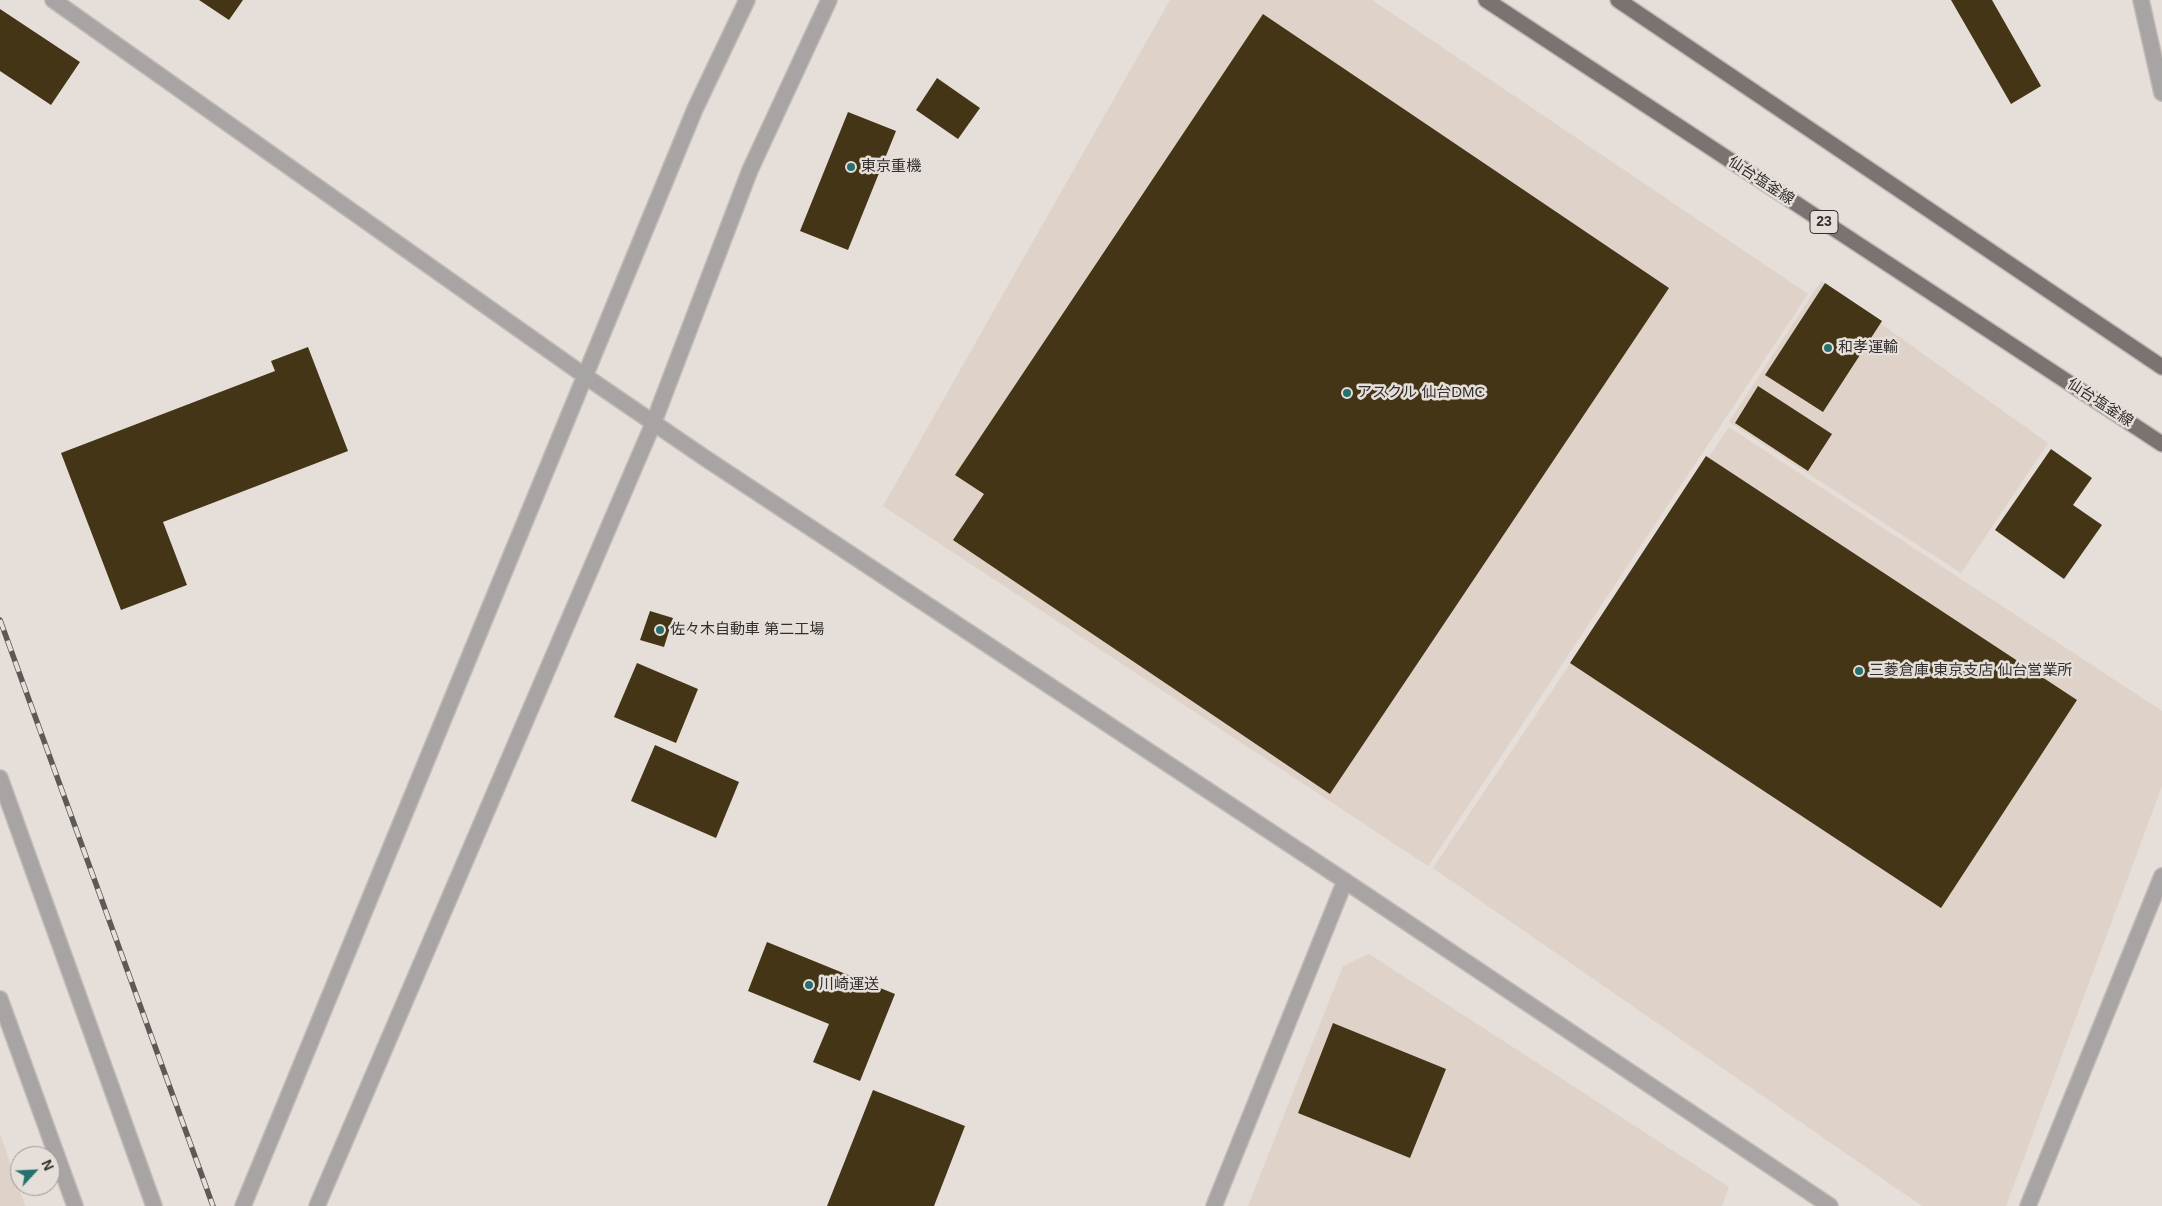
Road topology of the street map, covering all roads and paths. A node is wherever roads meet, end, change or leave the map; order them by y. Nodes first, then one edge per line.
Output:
1 (53, 0) edge
2 (747, 0) edge
3 (829, 0) edge
4 (1486, 0) edge
5 (1618, 0) edge
6 (2140, 0) edge
7 (2162, 93) edge
8 (2162, 367) edge
9 (585, 376) junction
10 (653, 424) junction
11 (2162, 444) edge
12 (0, 778) edge
13 (2162, 876) edge
14 (1344, 881) junction
15 (0, 999) edge
16 (75, 1206) edge
17 (154, 1206) edge
18 (243, 1206) edge
19 (317, 1206) edge
20 (1214, 1206) edge
21 (1830, 1206) edge
22 (2028, 1206) edge

1 - 9 street
2 - 9 street
3 - 10 street
4 - 11 main road, 仙台塩釜線 / 23
5 - 8 main road
6 - 7 street
9 - 10 street
9 - 18 street
10 - 14 street
10 - 19 street
12 - 17 street
13 - 22 street
14 - 20 street
14 - 21 street
15 - 16 street

